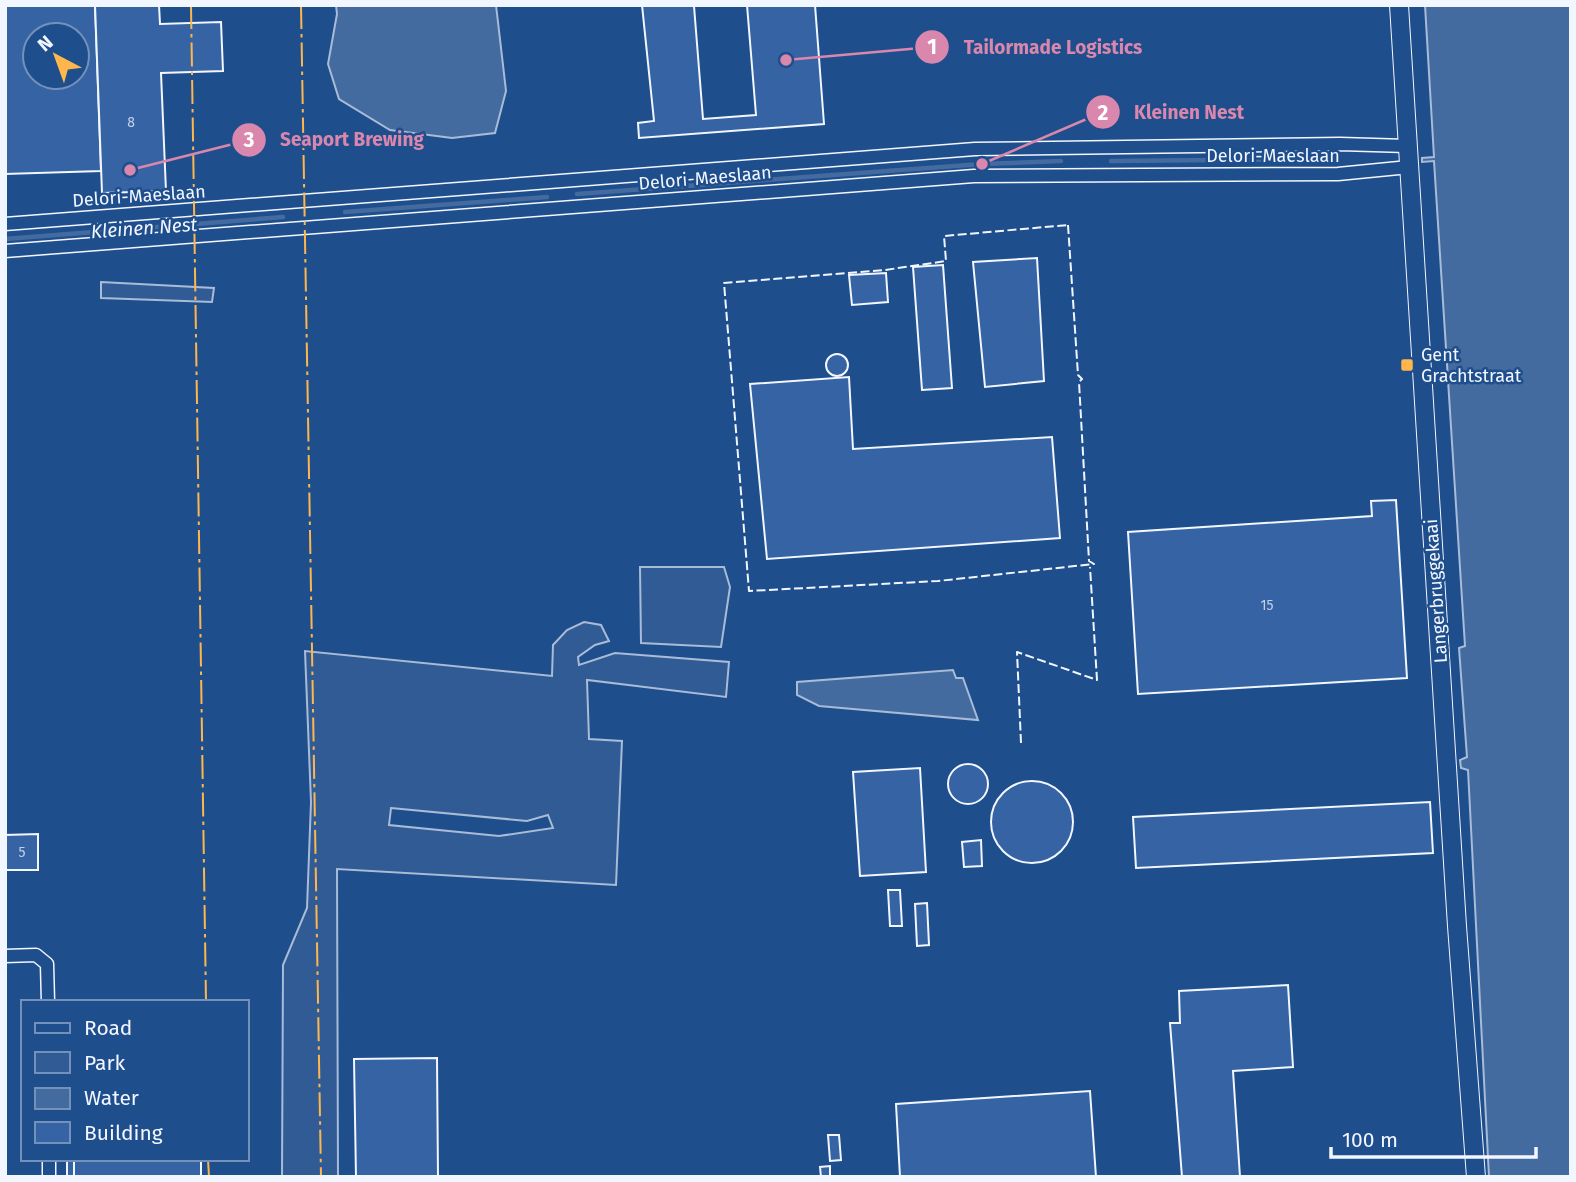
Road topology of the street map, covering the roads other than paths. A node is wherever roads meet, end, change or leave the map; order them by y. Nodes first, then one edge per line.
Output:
1 (1398, 5) edge
2 (1408, 146) junction
3 (1409, 167) junction
4 (5, 224) edge
5 (5, 251) edge
6 (5, 956) edge
7 (48, 1000) edge
8 (1476, 1177) edge

1 - 2 main road, Langerbruggekaai
2 - 3 main road, Langerbruggekaai
2 - 4 street, Delori-Maeslaan
3 - 5 street, Delori-Maeslaan
3 - 8 main road, Langerbruggekaai
6 - 7 street

